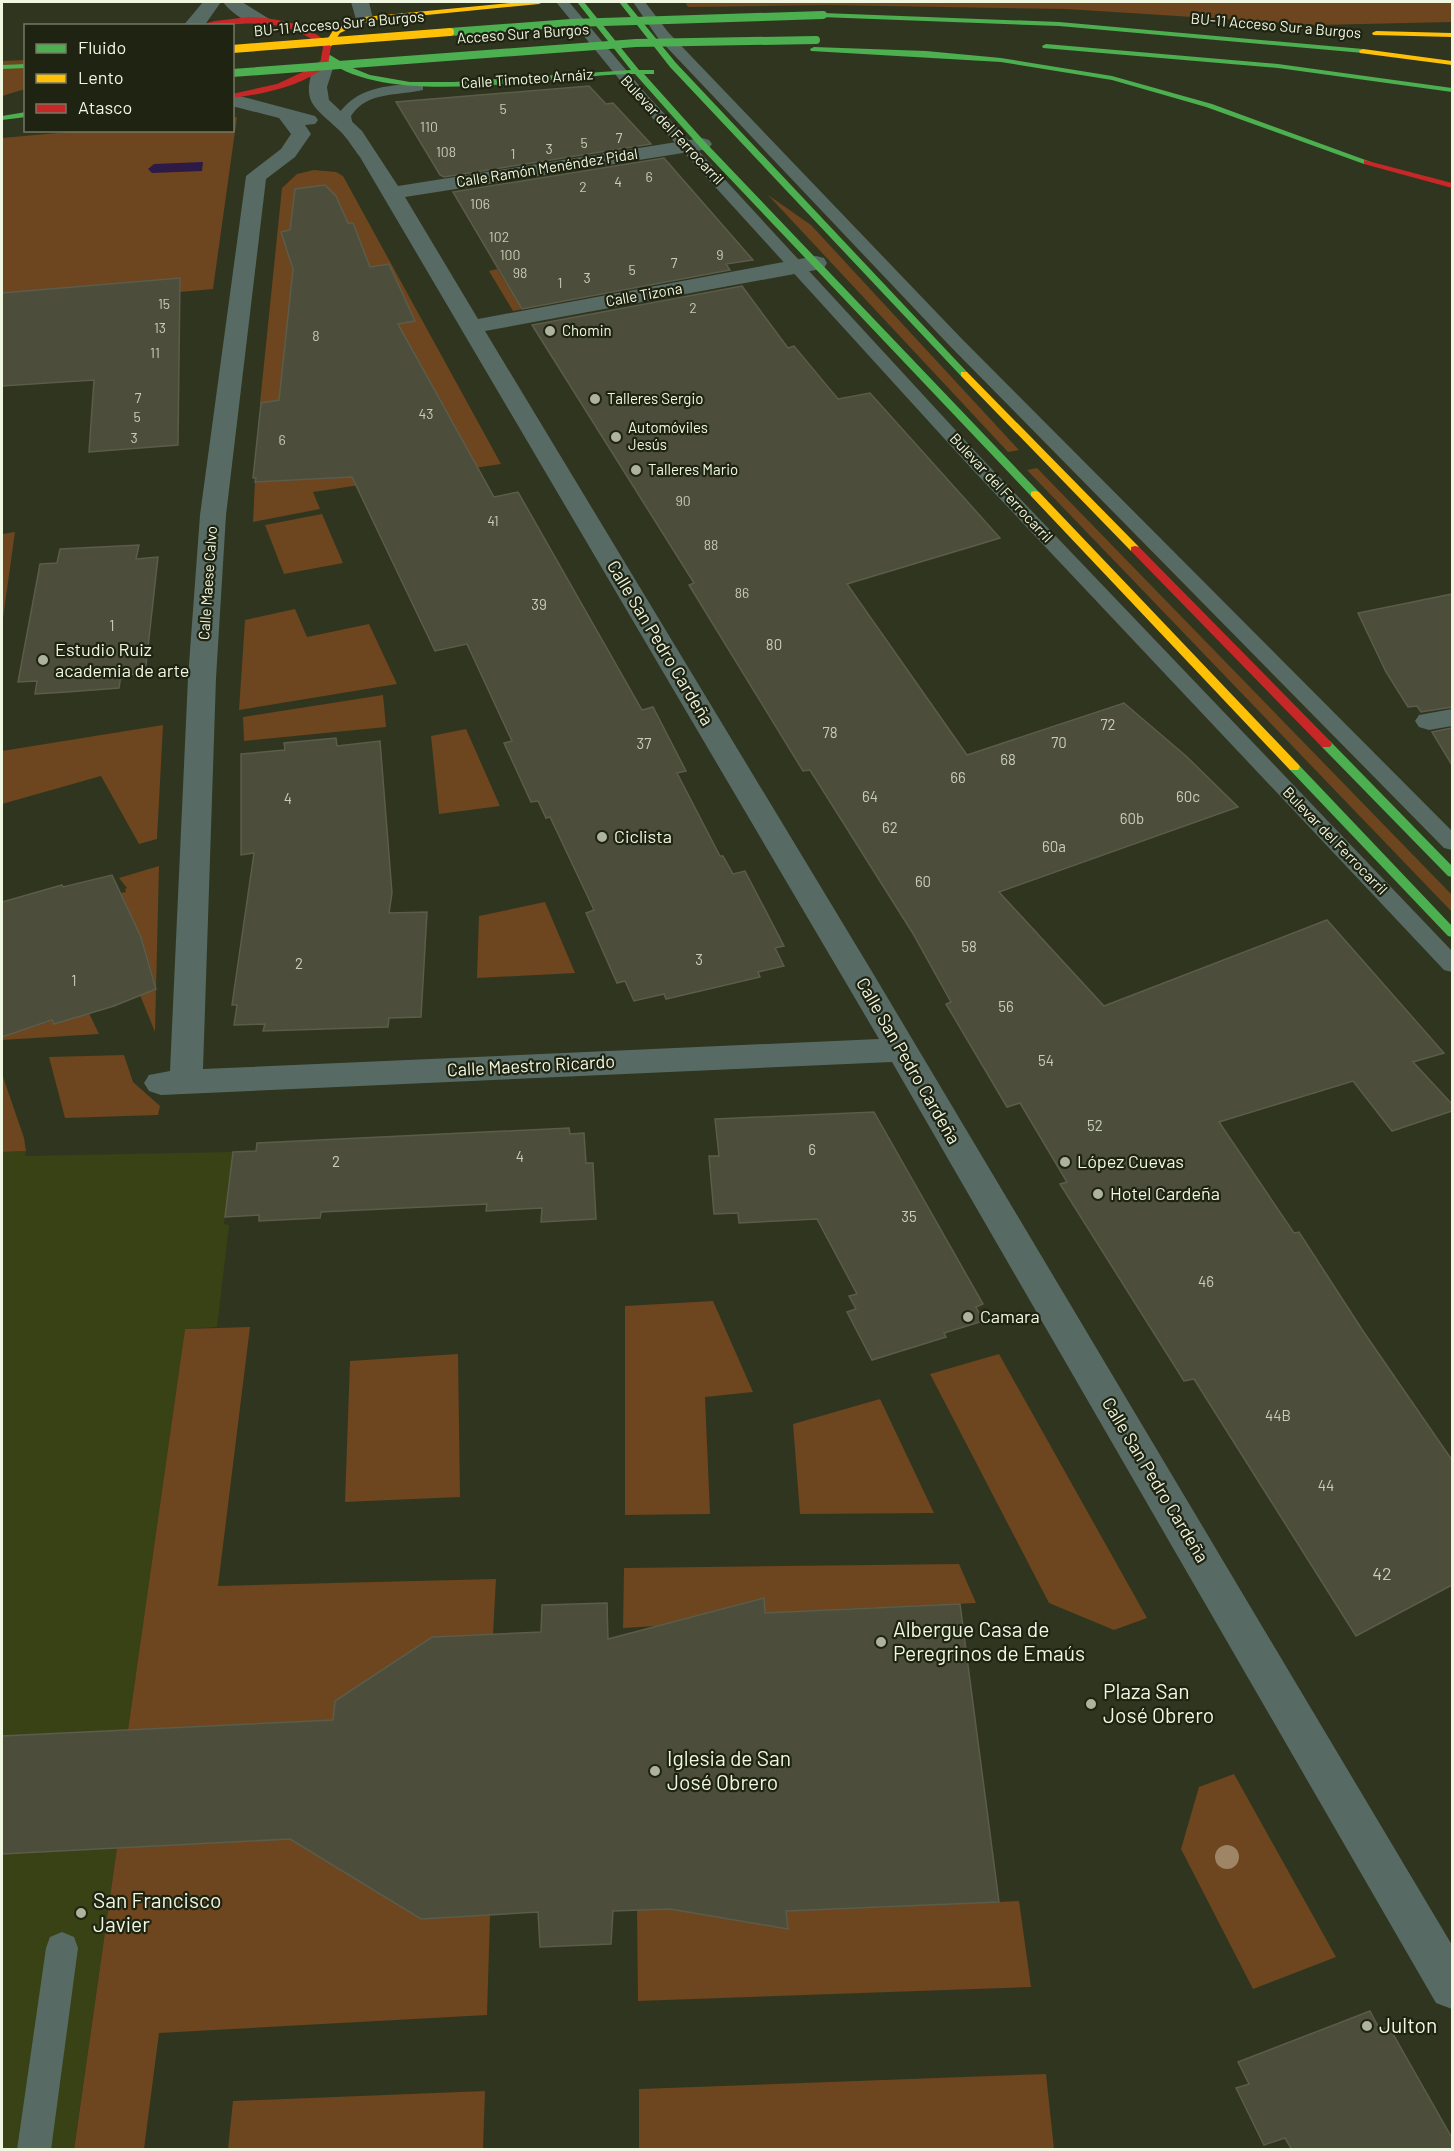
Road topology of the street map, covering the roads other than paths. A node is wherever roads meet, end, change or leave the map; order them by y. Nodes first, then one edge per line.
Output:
1 (212, 2) edge
2 (232, 2) edge
3 (539, 2) edge
4 (562, 2) edge
5 (581, 2) edge
6 (622, 2) edge
7 (639, 2) edge
8 (362, 10) edge
9 (962, 17) junction
10 (262, 20) junction
11 (1205, 22) dead end
12 (194, 24) edge
13 (219, 24) edge
14 (1357, 32) dead end
15 (1452, 35) edge
16 (815, 44) junction
17 (986, 44) dead end
18 (1031, 45) dead end
19 (234, 49) edge
20 (326, 56) junction
21 (1452, 63) edge
22 (24, 66) edge
23 (2, 68) edge
24 (627, 71) junction
25 (234, 73) edge
26 (418, 87) junction
27 (1452, 90) edge
28 (234, 98) edge
29 (234, 99) edge
30 (24, 114) edge
31 (286, 114) junction
32 (2, 118) edge
33 (352, 133) junction
34 (687, 146) junction
35 (1452, 186) edge
36 (392, 193) junction
37 (800, 200) junction
38 (806, 265) junction
39 (472, 327) junction
40 (1452, 843) edge
41 (1452, 873) edge
42 (1452, 933) edge
43 (1452, 964) edge
44 (901, 1050) junction
45 (173, 1082) joint
46 (62, 1948) dead end
47 (1452, 1987) edge
48 (34, 2150) edge

1 - 12 street
2 - 10 street
3 - 8 main road
4 - 24 lane, Bulevar del Ferrocarril
5 - 24 main road, Bulevar del Ferrocarril
6 - 37 main road, Bulevar del Ferrocarril
7 - 40 lane
8 - 20 main road
9 - 11 main road
9 - 19 main road, BU-11 Acceso Sur a Burgos, bridge
9 - 21 main road, BU-11 Acceso Sur a Burgos
10 - 13 main road, Calle Timoteo Arnáiz
10 - 20 main road, Calle Timoteo Arnáiz
14 - 15 main road
16 - 17 main road
16 - 25 main road, bridge
16 - 35 main road
18 - 27 main road
20 - 26 main road, Calle Timoteo Arnáiz
20 - 28 main road
20 - 33 street, Calle San Pedro Cardeña
22 - 23 main road
24 - 26 main road, Calle Timoteo Arnáiz
24 - 34 lane, Bulevar del Ferrocarril
24 - 37 main road, Bulevar del Ferrocarril
26 - 33 lane, Calle Timoteo Arnáiz
29 - 31 street
30 - 32 main road
31 - 33 street
31 - 45 street, Calle Maese Calvo
33 - 36 street, Calle San Pedro Cardeña
34 - 36 street, Calle Ramón Menéndez Pidal
34 - 38 lane, Bulevar del Ferrocarril
36 - 39 street, Calle San Pedro Cardeña
37 - 41 main road, Bulevar del Ferrocarril
38 - 39 street, Calle Tizona
38 - 42 main road, Bulevar del Ferrocarril
38 - 43 lane, Bulevar del Ferrocarril
39 - 44 street, Calle San Pedro Cardeña
44 - 45 street, Calle Maestro Ricardo
44 - 47 street, Calle San Pedro Cardeña
46 - 48 lane

